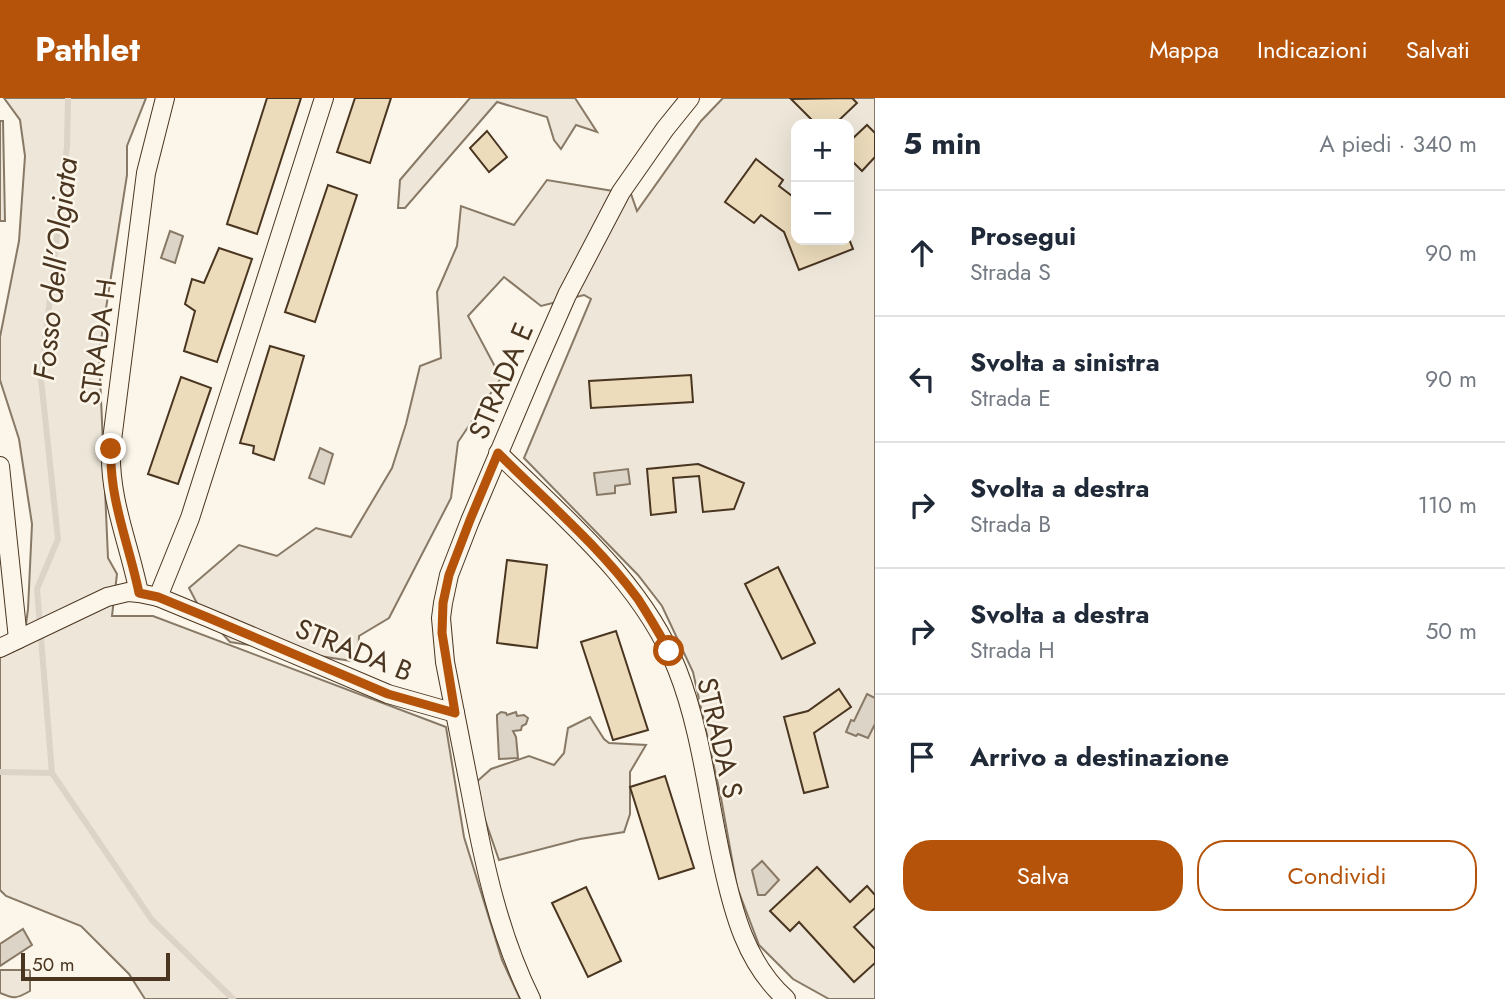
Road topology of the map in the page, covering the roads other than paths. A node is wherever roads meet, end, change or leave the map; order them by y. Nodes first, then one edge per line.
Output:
1 (165, 98) edge
2 (324, 98) edge
3 (690, 98) edge
4 (498, 453) junction
5 (0, 466) edge
6 (139, 593) junction
7 (158, 597) junction
8 (33, 631) junction
9 (0, 648) edge
10 (455, 713) junction
11 (531, 999) edge
12 (786, 999) edge

1 - 6 street, STRADA H
2 - 7 street
3 - 4 street, STRADA E
4 - 10 street, STRADA E
4 - 12 street, STRADA S
5 - 8 street
6 - 7 street, STRADA B
6 - 8 street, STRADA B
7 - 10 street, STRADA B
8 - 9 street, STRADA B
10 - 11 street

